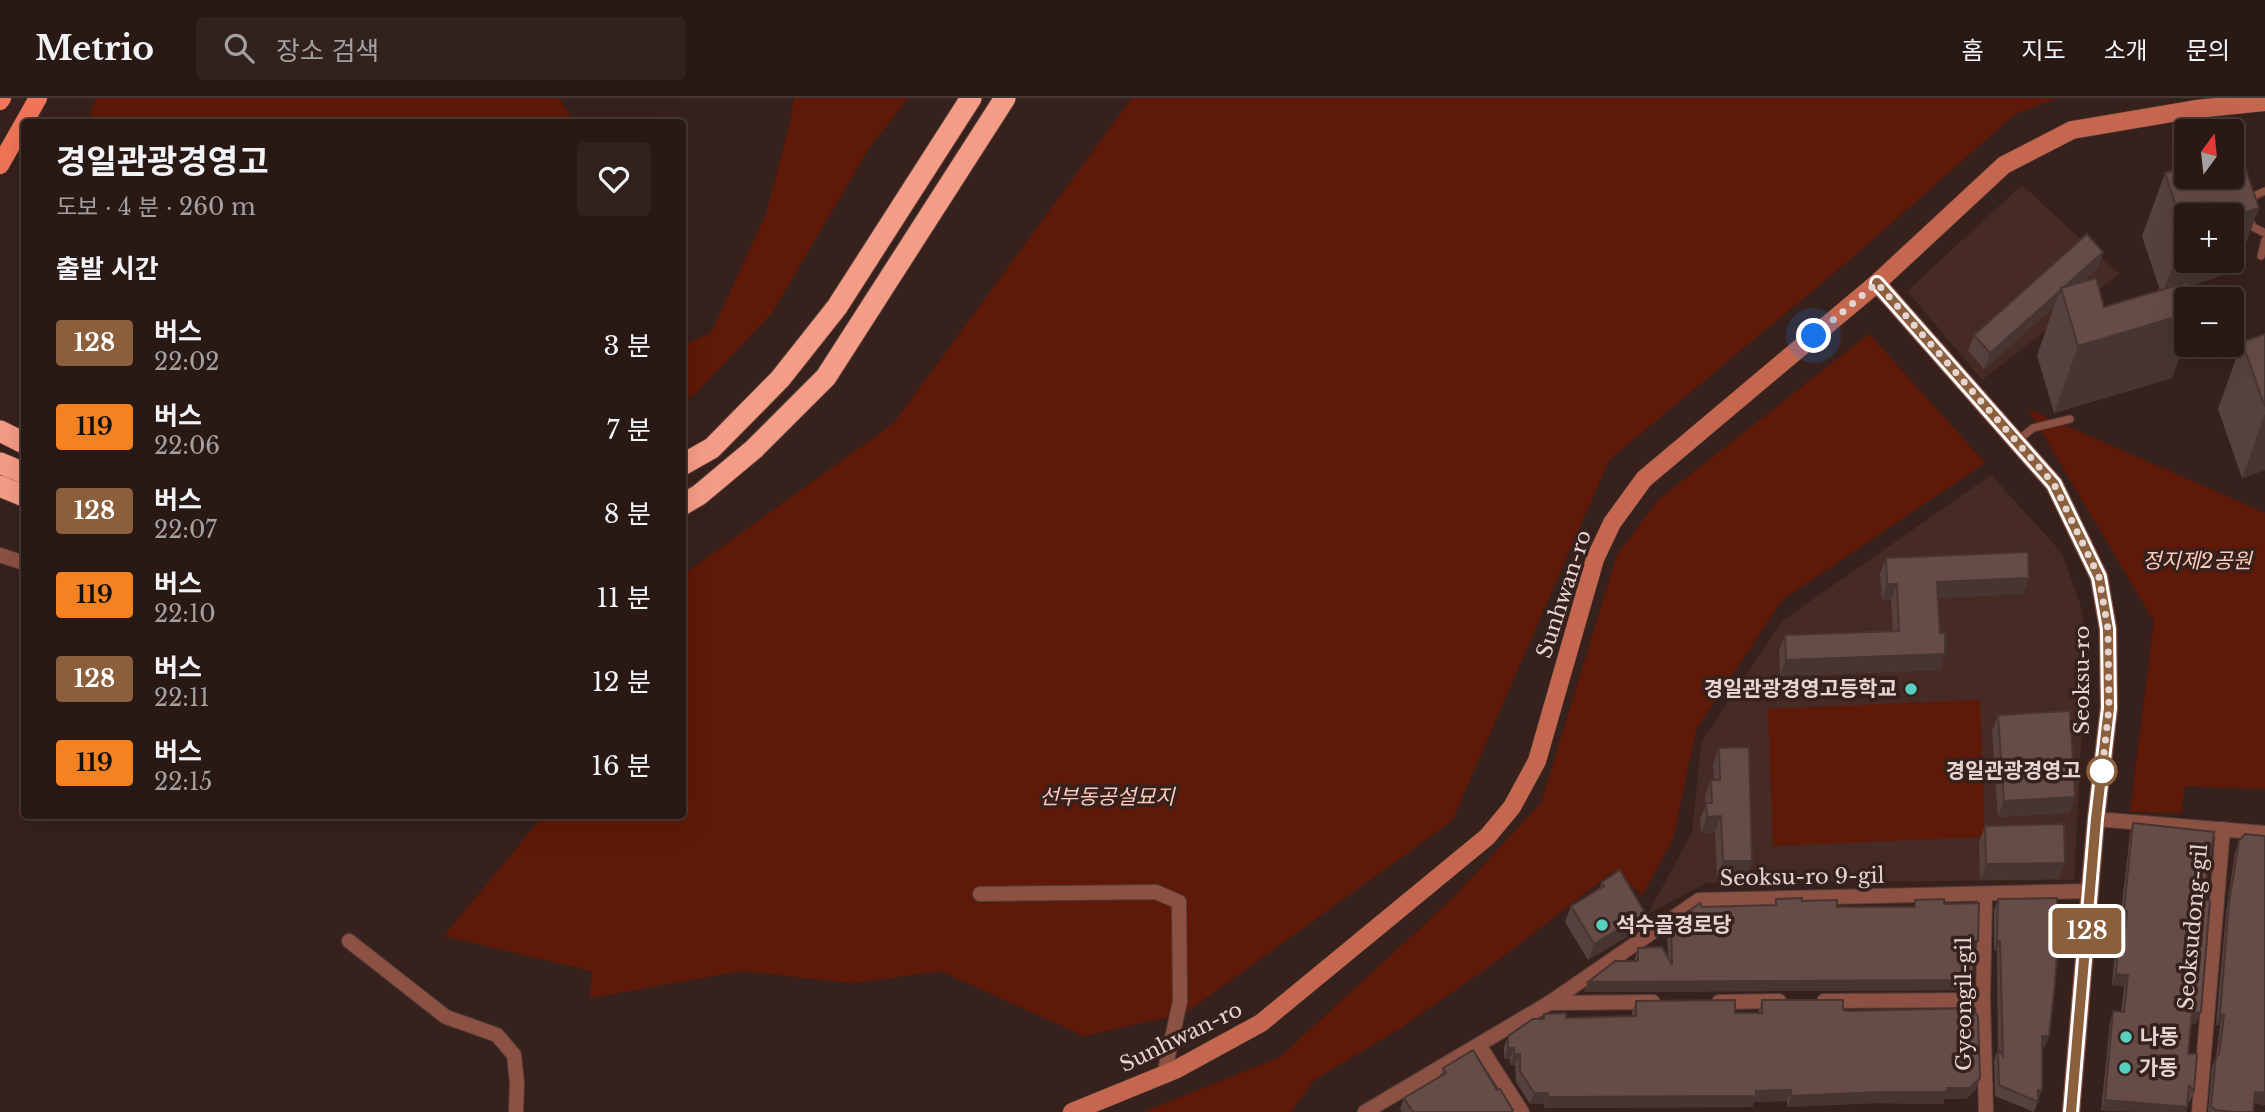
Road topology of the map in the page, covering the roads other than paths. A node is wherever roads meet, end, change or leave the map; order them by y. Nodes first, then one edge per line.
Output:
1 (37, 98) edge
2 (971, 98) edge
3 (1005, 98) edge
4 (2265, 102) edge
5 (25, 119) edge
6 (21, 127) edge
7 (0, 165) edge
8 (2265, 191) edge
9 (2265, 233) edge
10 (2265, 240) edge
11 (2261, 256) edge
12 (1877, 283) junction
13 (2070, 419) dead end
14 (0, 431) edge
15 (21, 442) edge
16 (2017, 442) junction
17 (0, 463) edge
18 (686, 463) edge
19 (21, 472) edge
20 (0, 486) edge
21 (21, 495) edge
22 (686, 503) edge
23 (0, 555) edge
24 (21, 562) edge
25 (2096, 819) junction
26 (2222, 829) junction
27 (2265, 833) edge
28 (2091, 891) junction
29 (980, 894) dead end
30 (1985, 895) junction
31 (349, 941) dead end
32 (1983, 1000) junction
33 (1671, 1002) edge
34 (1699, 1002) edge
35 (1549, 1003) junction
36 (1479, 1045) junction
37 (1164, 1074) junction
38 (1387, 1107) edge
39 (516, 1112) edge
40 (1072, 1112) edge
41 (1365, 1112) edge
42 (1522, 1112) edge
43 (1986, 1112) edge
44 (2071, 1112) edge
45 (2199, 1112) edge

1 - 5 main road
2 - 18 highway
3 - 22 highway
4 - 12 main road, Sunhwan-ro
6 - 7 main road
8 - 9 lane
10 - 11 lane
12 - 16 street, Seoksu-ro
12 - 37 main road, Sunhwan-ro
13 - 16 lane
14 - 15 highway
16 - 25 street, Seoksu-ro
17 - 19 highway
20 - 21 highway
23 - 24 street
25 - 26 street
25 - 28 street, Seoksu-ro
26 - 27 street
26 - 45 street, Seoksudong-gil
28 - 30 street, Seoksu-ro 9-gil
28 - 44 street, Seoksu-ro
29 - 37 street
30 - 32 street, Gyeongil-gil
30 - 35 street, Seoksu-ro 9-gil
31 - 39 street
32 - 34 street
32 - 43 street, Gyeongil-gil
33 - 35 street
35 - 36 street, Seoksu-ro 9-gil
36 - 38 street, Seoksu-ro 9-gil
36 - 42 street
37 - 40 main road, Sunhwan-ro
38 - 41 street, Seoksu-ro 9-gil

